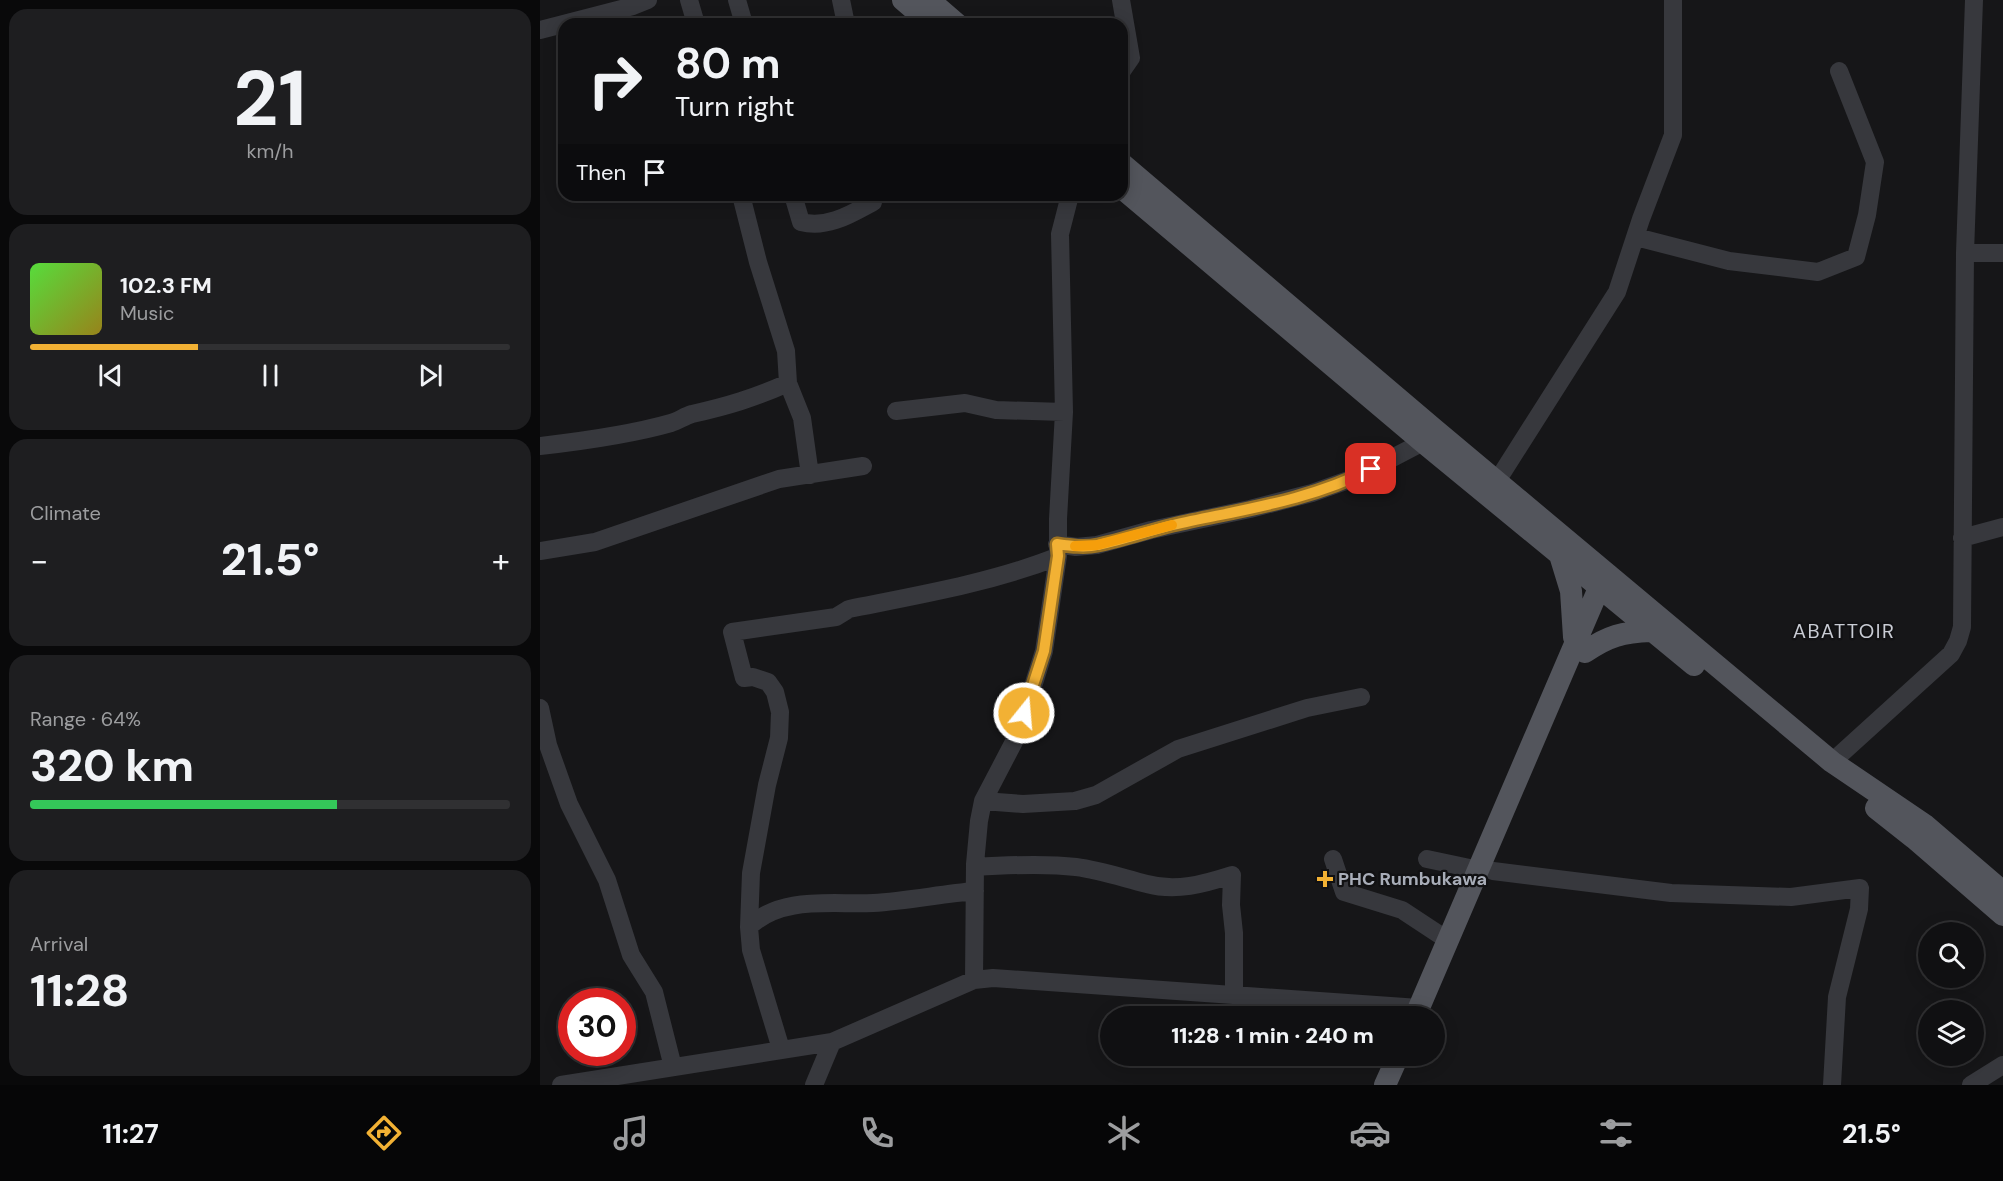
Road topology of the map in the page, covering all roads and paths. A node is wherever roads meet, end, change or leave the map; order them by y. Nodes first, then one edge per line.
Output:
1 (648, 0) edge
2 (689, 0) edge
3 (736, 0) edge
4 (842, 0) edge
5 (903, 0) edge
6 (929, 0) edge
7 (1121, 0) edge
8 (1672, 0) edge
9 (1974, 0) edge
10 (586, 18) edge
11 (694, 18) edge
12 (742, 18) edge
13 (845, 18) edge
14 (924, 18) edge
15 (950, 18) edge
16 (1124, 18) edge
17 (558, 25) edge
18 (540, 30) edge
19 (1128, 41) edge
20 (1128, 62) edge
21 (1839, 71) dead end
22 (1128, 169) edge
23 (1128, 193) edge
24 (743, 201) edge
25 (795, 201) edge
26 (873, 201) edge
27 (1068, 201) edge
28 (1636, 237) junction
29 (1965, 253) junction
30 (2003, 253) edge
31 (788, 383) junction
32 (896, 411) dead end
33 (1064, 412) junction
34 (1423, 442) junction
35 (540, 446) edge
36 (864, 466) dead end
37 (810, 475) junction
38 (1497, 481) junction
39 (2003, 527) edge
40 (1962, 538) junction
41 (1057, 550) junction
42 (540, 551) edge
43 (1560, 554) junction
44 (1610, 586) junction
45 (1651, 631) junction
46 (1580, 650) junction
47 (1361, 697) dead end
48 (540, 708) edge
49 (1832, 762) junction
50 (983, 801) junction
51 (1333, 859) dead end
52 (1427, 859) dead end
53 (975, 867) junction
54 (1486, 870) junction
55 (975, 891) junction
56 (2003, 892) edge
57 (2003, 915) edge
58 (749, 927) junction
59 (1449, 941) junction
60 (974, 980) junction
61 (1234, 995) junction
62 (1343, 1006) edge
63 (1425, 1006) edge
64 (1426, 1006) edge
65 (832, 1042) junction
66 (781, 1049) junction
67 (2003, 1065) edge
68 (1394, 1066) edge
69 (1410, 1066) edge
70 (673, 1067) junction
71 (561, 1085) edge
72 (814, 1085) edge
73 (1385, 1085) edge
74 (1402, 1085) edge
75 (1832, 1085) edge
76 (1971, 1085) edge

1 - 10 street
2 - 11 street
3 - 12 street
4 - 13 street
5 - 14 main road
6 - 15 main road
7 - 16 street
8 - 28 street
9 - 29 street
17 - 18 street
19 - 20 street
21 - 28 street
22 - 38 main road
23 - 34 main road
24 - 31 street
25 - 26 street
27 - 33 street
28 - 38 street
29 - 30 street
29 - 40 street
31 - 35 street
31 - 37 street
32 - 33 street
33 - 41 street
34 - 41 street
34 - 43 main road
36 - 37 street
37 - 42 street
38 - 44 main road
39 - 40 street
40 - 49 street
41 - 50 street
41 - 58 street
43 - 44 main road
43 - 46 main road
44 - 45 main road
44 - 46 main road
44 - 49 main road
45 - 46 main road
45 - 57 main road
46 - 54 main road
47 - 50 street
48 - 70 street
49 - 56 main road
50 - 53 street
51 - 59 street
52 - 54 street
53 - 55 street
53 - 61 street
54 - 59 main road
54 - 64 main road
54 - 75 street
55 - 58 street
55 - 60 street
58 - 66 street
59 - 63 main road
60 - 61 street
60 - 65 street
61 - 62 street
65 - 66 street
65 - 72 street
66 - 70 street
67 - 76 street
68 - 73 main road
69 - 74 main road
70 - 71 street

